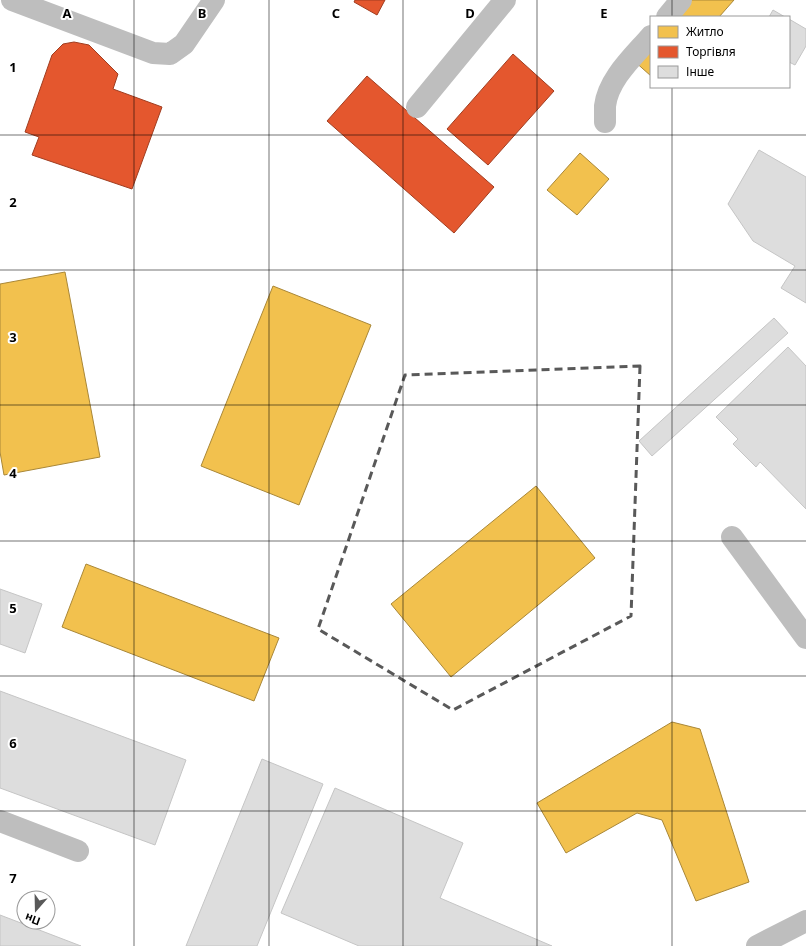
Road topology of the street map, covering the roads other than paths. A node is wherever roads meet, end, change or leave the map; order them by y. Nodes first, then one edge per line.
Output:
1 (12, 0) edge
2 (214, 0) edge
3 (505, 0) edge
4 (682, 0) edge
5 (668, 16) edge
6 (650, 37) edge
7 (417, 107) dead end
8 (605, 122) dead end
9 (732, 537) dead end
10 (806, 638) edge
11 (0, 820) edge
12 (78, 851) dead end
13 (806, 921) edge
14 (757, 946) edge

1 - 2 street
3 - 7 street
4 - 5 street
6 - 8 street
9 - 10 street
11 - 12 street
13 - 14 street

